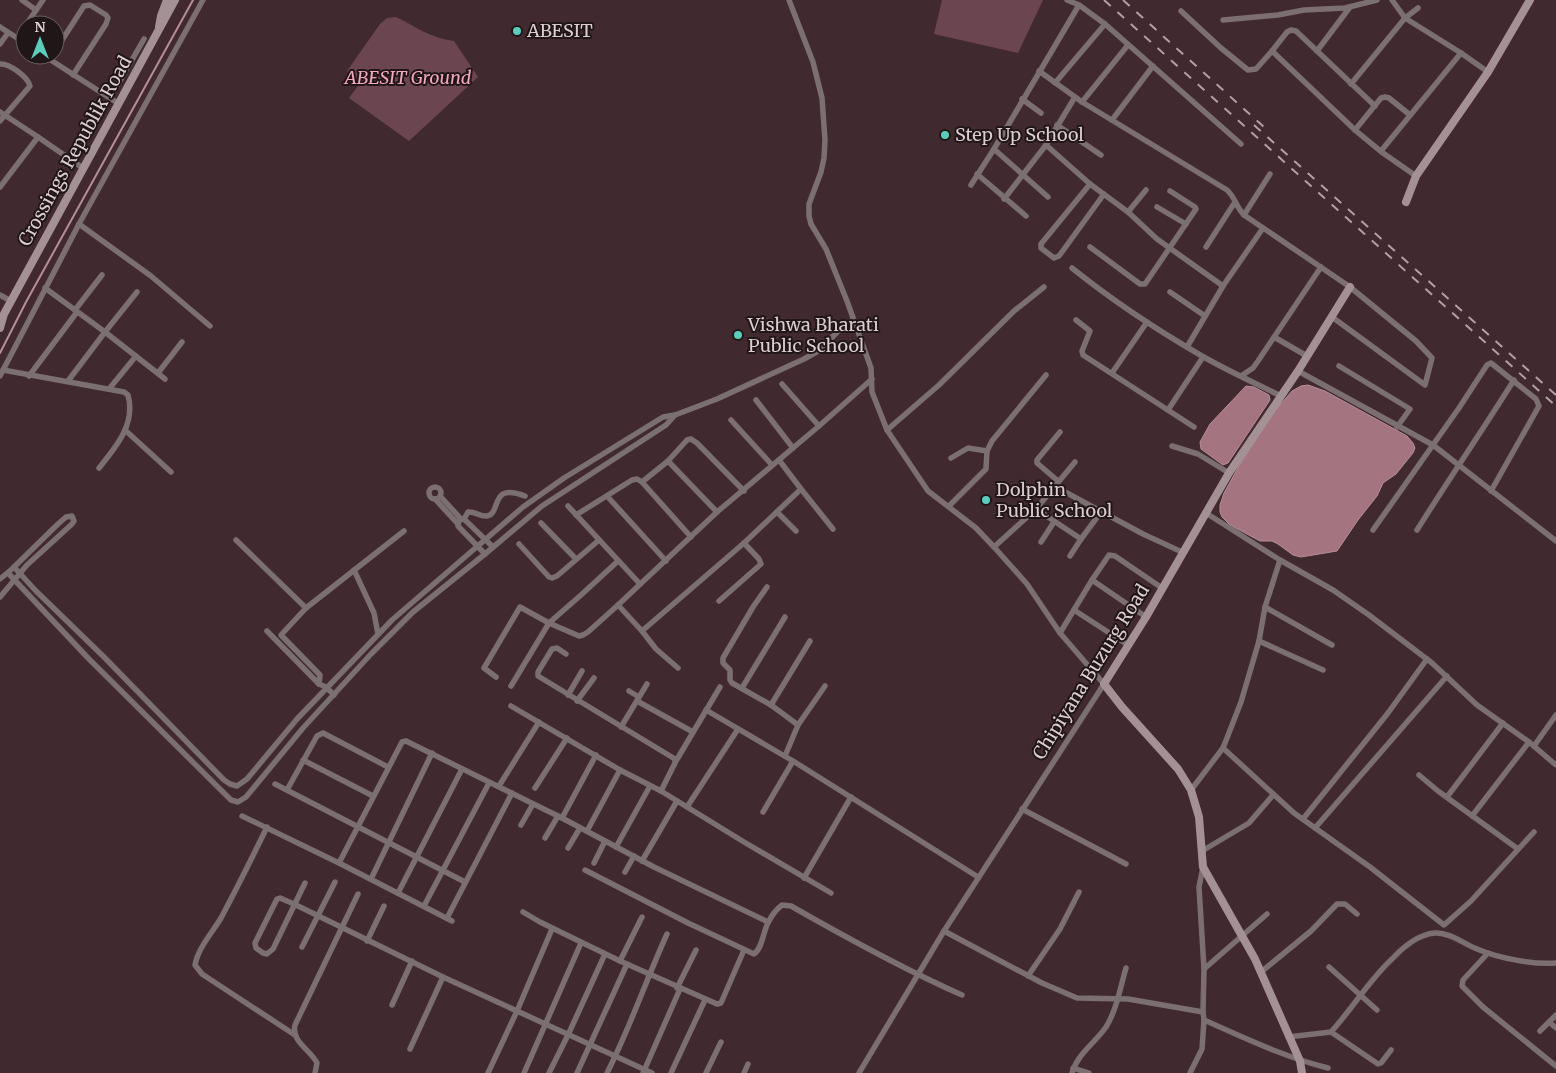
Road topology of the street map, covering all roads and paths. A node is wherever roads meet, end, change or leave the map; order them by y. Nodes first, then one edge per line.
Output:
1 (22, 0) edge
2 (43, 0) edge
3 (167, 0) edge
4 (175, 0) edge
5 (203, 0) edge
6 (789, 0) edge
7 (1067, 0) edge
8 (1377, 0) edge
9 (1392, 0) edge
10 (1530, 0) edge
11 (1079, 5) junction
12 (1350, 7) junction
13 (1418, 8) dead end
14 (36, 10) junction
15 (1181, 12) dead end
16 (33, 15) edge
17 (1405, 18) junction
18 (1223, 20) dead end
19 (1105, 24) junction
20 (0, 28) edge
21 (158, 29) junction
22 (8, 32) junction
23 (65, 35) edge
24 (15, 36) edge
25 (144, 39) dead end
26 (0, 44) edge
27 (1128, 45) junction
28 (1272, 51) junction
29 (1317, 51) junction
30 (1462, 53) junction
31 (0, 64) edge
32 (61, 65) edge
33 (1153, 66) junction
34 (1039, 71) junction
35 (1488, 72) junction
36 (73, 75) junction
37 (1055, 83) junction
38 (1351, 84) junction
39 (1075, 97) junction
40 (110, 98) junction
41 (1022, 99) junction
42 (1082, 102) junction
43 (119, 104) junction
44 (1375, 106) junction
45 (1041, 113) dead end
46 (3, 114) edge
47 (1410, 115) junction
48 (1112, 120) junction
49 (0, 121) edge
50 (1058, 126) junction
51 (1355, 130) junction
52 (38, 137) junction
53 (1242, 144) dead end
54 (1046, 145) junction
55 (994, 149) junction
56 (1381, 151) junction
57 (1102, 154) dead end
58 (83, 168) junction
59 (977, 174) junction
60 (1270, 174) dead end
61 (1023, 175) junction
62 (1416, 176) junction
63 (971, 184) dead end
64 (1090, 184) junction
65 (0, 187) edge
66 (1146, 190) dead end
67 (1170, 192) dead end
68 (1104, 194) junction
69 (1048, 197) dead end
70 (1004, 198) junction
71 (1235, 202) junction
72 (1406, 202) dead end
73 (1157, 207) dead end
74 (1128, 212) junction
75 (1244, 215) junction
76 (1026, 216) dead end
77 (79, 224) junction
78 (1186, 224) junction
79 (1263, 228) junction
80 (1090, 247) dead end
81 (1206, 247) dead end
82 (1169, 248) junction
83 (1321, 267) junction
84 (1072, 268) dead end
85 (102, 275) dead end
86 (1223, 286) junction
87 (1044, 287) dead end
88 (1350, 287) junction
89 (45, 288) junction
90 (137, 292) dead end
91 (1170, 292) dead end
92 (0, 295) edge
93 (11, 301) junction
94 (76, 311) junction
95 (2, 315) edge
96 (1204, 316) junction
97 (1332, 317) junction
98 (853, 320) junction
99 (1076, 320) dead end
100 (1147, 322) junction
101 (210, 326) dead end
102 (0, 328) edge
103 (105, 332) junction
104 (1274, 337) junction
105 (182, 342) dead end
106 (1187, 347) junction
107 (136, 356) junction
108 (1307, 356) junction
109 (1203, 357) junction
110 (1339, 366) dead end
111 (1298, 371) junction
112 (2, 373) edge
113 (158, 373) junction
114 (1112, 374) junction
115 (1046, 375) dead end
116 (29, 376) junction
117 (1241, 376) junction
118 (165, 379) dead end
119 (872, 379) junction
120 (1514, 380) junction
121 (68, 381) junction
122 (782, 384) dead end
123 (109, 389) junction
124 (1281, 396) junction
125 (756, 400) dead end
126 (1168, 410) junction
127 (675, 415) junction
128 (731, 420) dead end
129 (819, 426) junction
130 (1397, 426) junction
131 (1194, 427) dead end
132 (125, 430) junction
133 (887, 430) junction
134 (1060, 432) dead end
135 (1433, 445) junction
136 (1172, 446) dead end
137 (794, 448) junction
138 (987, 451) junction
139 (951, 458) dead end
140 (778, 460) junction
141 (668, 461) junction
142 (1075, 462) dead end
143 (772, 465) junction
144 (1458, 465) junction
145 (99, 468) dead end
146 (171, 472) dead end
147 (1229, 473) junction
148 (642, 482) junction
149 (1056, 484) junction
150 (801, 489) junction
151 (744, 491) junction
152 (1491, 491) junction
153 (525, 496) dead end
154 (607, 496) junction
155 (438, 498) dead end
156 (568, 506) dead end
157 (949, 506) junction
158 (1036, 509) junction
159 (718, 512) junction
160 (777, 512) junction
161 (1102, 512) junction
162 (1206, 513) junction
163 (576, 514) junction
164 (461, 521) junction
165 (1054, 522) junction
166 (542, 523) dead end
167 (833, 528) dead end
168 (1373, 530) dead end
169 (1417, 530) dead end
170 (404, 531) dead end
171 (796, 531) dead end
172 (690, 537) junction
173 (1081, 539) junction
174 (236, 540) dead end
175 (486, 540) junction
176 (599, 540) junction
177 (1556, 541) edge
178 (1041, 542) dead end
179 (744, 543) junction
180 (519, 544) dead end
181 (478, 546) junction
182 (994, 546) junction
183 (493, 548) junction
184 (1182, 552) junction
185 (485, 554) junction
186 (1070, 556) dead end
187 (576, 559) junction
188 (1280, 560) junction
189 (618, 561) junction
190 (666, 561) junction
191 (14, 567) junction
192 (354, 570) junction
193 (8, 573) junction
194 (20, 574) junction
195 (0, 579) edge
196 (14, 580) junction
197 (1092, 580) junction
198 (640, 584) junction
199 (767, 587) dead end
200 (1162, 588) junction
201 (0, 597) edge
202 (720, 602) dead end
203 (618, 605) junction
204 (1265, 607) junction
205 (306, 608) junction
206 (1074, 610) junction
207 (786, 617) dead end
208 (1146, 617) junction
209 (392, 620) junction
210 (549, 623) junction
211 (398, 627) junction
212 (642, 630) junction
213 (268, 631) dead end
214 (1060, 633) junction
215 (378, 634) junction
216 (810, 641) dead end
217 (1259, 641) junction
218 (1128, 645) junction
219 (1332, 645) dead end
220 (566, 654) dead end
221 (1427, 659) junction
222 (678, 668) dead end
223 (1323, 670) dead end
224 (582, 671) dead end
225 (1447, 676) junction
226 (496, 677) dead end
227 (594, 678) dead end
228 (128, 682) junction
229 (319, 684) junction
230 (647, 684) dead end
231 (1104, 684) junction
232 (511, 686) dead end
233 (825, 686) dead end
234 (326, 687) junction
235 (720, 687) dead end
236 (742, 688) junction
237 (121, 690) junction
238 (628, 691) dead end
239 (334, 695) junction
240 (568, 695) junction
241 (638, 699) junction
242 (577, 702) junction
243 (771, 705) junction
244 (511, 706) dead end
245 (706, 710) junction
246 (1556, 715) edge
247 (539, 722) junction
248 (1503, 723) junction
249 (798, 726) junction
250 (621, 727) junction
251 (738, 729) junction
252 (692, 732) junction
253 (567, 738) junction
254 (1531, 744) junction
255 (1223, 748) junction
256 (432, 753) junction
257 (596, 756) junction
258 (785, 756) junction
259 (303, 760) junction
260 (676, 761) junction
261 (793, 761) junction
262 (1556, 765) edge
263 (388, 767) junction
264 (462, 769) junction
265 (620, 770) junction
266 (252, 773) junction
267 (1419, 775) dead end
268 (261, 778) junction
269 (488, 783) junction
270 (275, 784) dead end
271 (498, 786) junction
272 (650, 786) junction
273 (535, 788) dead end
274 (287, 790) junction
275 (1191, 790) junction
276 (661, 791) junction
277 (512, 793) junction
278 (1273, 795) junction
279 (373, 796) junction
280 (851, 797) junction
281 (1447, 797) junction
282 (677, 801) junction
283 (533, 804) junction
284 (687, 807) junction
285 (1022, 809) junction
286 (763, 812) dead end
287 (242, 816) dead end
288 (1472, 816) junction
289 (560, 817) junction
290 (1303, 819) junction
291 (521, 825) dead end
292 (267, 827) junction
293 (357, 827) junction
294 (580, 828) junction
295 (1315, 828) junction
296 (587, 831) junction
297 (1534, 832) dead end
298 (545, 838) dead end
299 (605, 841) junction
300 (390, 843) junction
301 (616, 846) junction
302 (568, 848) dead end
303 (1518, 849) junction
304 (1202, 851) junction
305 (634, 856) junction
306 (416, 857) junction
307 (642, 861) junction
308 (339, 862) junction
309 (594, 863) dead end
310 (1126, 864) dead end
311 (1203, 867) junction
312 (585, 870) dead end
313 (442, 871) junction
314 (625, 872) dead end
315 (978, 876) junction
316 (804, 878) junction
317 (371, 879) junction
318 (335, 882) dead end
319 (465, 882) junction
320 (305, 883) dead end
321 (1079, 892) dead end
322 (398, 893) junction
323 (831, 893) dead end
324 (358, 894) dead end
325 (294, 904) junction
326 (384, 906) dead end
327 (424, 906) junction
328 (523, 912) dead end
329 (1267, 914) dead end
330 (1357, 914) dead end
331 (317, 915) junction
332 (642, 917) dead end
333 (768, 922) junction
334 (1444, 925) junction
335 (552, 928) junction
336 (342, 929) junction
337 (944, 931) junction
338 (1438, 932) junction
339 (667, 934) dead end
340 (1242, 936) junction
341 (367, 941) junction
342 (581, 942) junction
343 (302, 947) dead end
344 (696, 950) dead end
345 (744, 950) junction
346 (1488, 952) junction
347 (605, 954) junction
348 (412, 962) junction
349 (623, 963) junction
350 (1556, 963) edge
351 (1329, 967) dead end
352 (1126, 968) dead end
353 (1204, 969) junction
354 (1261, 972) junction
355 (649, 974) junction
356 (917, 974) junction
357 (1028, 976) junction
358 (443, 977) junction
359 (679, 988) junction
360 (1361, 994) junction
361 (962, 995) dead end
362 (705, 1000) junction
363 (1118, 1000) junction
364 (392, 1005) dead end
365 (1377, 1010) dead end
366 (517, 1011) junction
367 (1203, 1012) junction
368 (1556, 1015) edge
369 (1204, 1020) junction
370 (1549, 1022) junction
371 (545, 1024) junction
372 (1556, 1028) edge
373 (1540, 1031) dead end
374 (1332, 1032) junction
375 (295, 1035) junction
376 (568, 1035) junction
377 (1288, 1037) junction
378 (722, 1042) dead end
379 (590, 1045) junction
380 (410, 1049) dead end
381 (1391, 1050) dead end
382 (616, 1057) junction
383 (1300, 1061) junction
384 (748, 1064) dead end
385 (1556, 1066) edge
386 (1328, 1068) dead end
387 (1072, 1070) edge
388 (644, 1071) edge
389 (315, 1073) edge
390 (488, 1073) edge
391 (524, 1073) edge
392 (549, 1073) edge
393 (577, 1073) edge
394 (607, 1073) edge
395 (652, 1073) edge
396 (671, 1073) edge
397 (706, 1073) edge
398 (744, 1073) edge
399 (859, 1073) edge
400 (1089, 1073) edge
401 (1190, 1073) edge
402 (1302, 1073) edge

1 - 14 street
2 - 14 street
3 - 21 street, Crossings Republik Road
4 - 21 street, Crossings Republik Road
5 - 77 street
6 - 98 street
7 - 11 street
8 - 12 street
9 - 17 street
10 - 35 street
11 - 19 street
11 - 34 street
12 - 18 street
12 - 29 street
13 - 17 street
14 - 16 street
15 - 28 street
17 - 30 street
17 - 38 street
19 - 27 street
19 - 37 street
20 - 22 street
21 - 43 street, Crossings Republik Road
22 - 24 street
22 - 26 street
23 - 36 street
25 - 40 street
27 - 33 street
27 - 42 street
28 - 29 street
28 - 51 street
29 - 38 street
30 - 35 street
30 - 47 street
31 - 46 street
32 - 36 street
33 - 48 street
33 - 53 street
34 - 37 street
34 - 41 street
35 - 62 street
36 - 40 street
37 - 39 street
38 - 44 street
39 - 42 street
39 - 50 street
40 - 43 street
41 - 45 street
41 - 55 street
42 - 48 street
43 - 58 street, Crossings Republik Road
44 - 47 street
44 - 51 street
46 - 49 street
46 - 52 street
47 - 56 street
48 - 71 street
50 - 54 street
50 - 57 street
51 - 56 street
52 - 58 street
52 - 65 street
54 - 61 street
54 - 64 street
55 - 59 street
55 - 61 street
56 - 62 street
58 - 93 street, Crossings Republik Road
59 - 63 street
59 - 70 street
60 - 75 street
61 - 69 street
61 - 70 street
62 - 72 street
64 - 68 street
64 - 68 street
66 - 74 street
67 - 78 street
68 - 74 street
70 - 76 street
71 - 75 street
71 - 81 street
73 - 78 street
74 - 82 street
75 - 79 street
77 - 89 street
77 - 101 street
78 - 82 street
79 - 83 street
79 - 86 street
80 - 82 street
82 - 86 street
83 - 88 street
83 - 104 street
84 - 100 street
85 - 94 street
86 - 96 street
87 - 133 street
88 - 97 street, Chipiyana Buzurg Road
88 - 97 street
89 - 94 street
89 - 112 street
90 - 103 street
91 - 96 street
92 - 93 street
93 - 95 street, Crossings Republik Road
94 - 103 street
94 - 116 street
95 - 102 street, Crossings Republik Road
96 - 106 street
97 - 108 street, Chipiyana Buzurg Road
98 - 119 street
98 - 127 street
99 - 114 street
100 - 106 street
100 - 114 street
103 - 107 street
103 - 121 street
104 - 108 street
104 - 117 street
105 - 113 street
106 - 109 street
107 - 113 street
107 - 123 street
108 - 111 street, Chipiyana Buzurg Road
109 - 117 street
109 - 126 street
110 - 130 street
111 - 124 street, Chipiyana Buzurg Road
111 - 130 street
112 - 116 street
113 - 118 street
114 - 126 street
115 - 138 street
116 - 121 street
117 - 124 street
119 - 129 street
119 - 133 street
120 - 135 street
120 - 144 street
120 - 152 street
121 - 123 street
122 - 129 street
123 - 132 street
124 - 147 street, Chipiyana Buzurg Road
125 - 137 street
126 - 131 street
127 - 175 street
127 - 183 street
128 - 143 street
129 - 137 street
130 - 135 street
132 - 145 street
132 - 146 street
133 - 157 street
134 - 149 street
135 - 144 street
135 - 168 street
136 - 147 street
137 - 140 street
138 - 139 street
138 - 157 street
140 - 143 street
140 - 150 street
141 - 148 street
141 - 151 street
141 - 159 street
142 - 149 street
143 - 151 street
144 - 152 street
144 - 169 street
147 - 162 street, Chipiyana Buzurg Road
148 - 154 street
148 - 172 street
149 - 158 street
149 - 161 street
150 - 160 street
150 - 167 street
151 - 159 street
152 - 177 street
153 - 164 street
154 - 163 street
154 - 190 street
155 - 164 street
156 - 163 street
157 - 182 street
158 - 165 street
158 - 182 street
159 - 172 street
160 - 171 street
160 - 179 street
161 - 173 street
161 - 184 street
162 - 184 street, Chipiyana Buzurg Road
162 - 188 street
163 - 176 street
164 - 175 street
164 - 181 street
165 - 173 street
165 - 178 street
166 - 187 street
170 - 192 street
172 - 190 street
173 - 186 street
174 - 205 street
175 - 181 street
175 - 183 street
176 - 187 street
176 - 189 street
179 - 202 street
179 - 212 street
180 - 187 street
181 - 185 street
181 - 209 street
182 - 214 street
183 - 185 street
184 - 200 street, Chipiyana Buzurg Road
185 - 211 street
188 - 204 street
188 - 221 street
189 - 198 street
189 - 210 street
190 - 198 street
191 - 193 street
191 - 194 street
191 - 194 street
192 - 205 street
192 - 215 street
193 - 195 street
193 - 196 street
194 - 196 street
194 - 228 street
196 - 201 street
196 - 237 street
197 - 200 street
197 - 206 street
197 - 208 street
198 - 203 street
199 - 236 street
200 - 208 street, Chipiyana Buzurg Road
203 - 210 street
203 - 212 street
204 - 217 street
204 - 219 street
205 - 229 street
206 - 214 street
206 - 218 street
207 - 236 street
208 - 218 street, Chipiyana Buzurg Road
209 - 211 street
209 - 215 street
210 - 226 street
210 - 232 street
211 - 239 street
212 - 222 street
213 - 229 street
214 - 231 street
215 - 234 street
216 - 243 street
217 - 223 street
217 - 255 street
218 - 231 street, Chipiyana Buzurg Road
220 - 240 street
221 - 225 street
221 - 290 street
224 - 240 street
225 - 248 street
225 - 295 street
227 - 242 street
228 - 237 street
228 - 266 street
229 - 234 street
230 - 241 street
231 - 275 street
231 - 285 street, Chipiyana Buzurg Road
233 - 249 street
234 - 239 street
234 - 266 street
235 - 245 street
236 - 243 street
237 - 268 street
238 - 241 street
239 - 268 street
240 - 242 street
241 - 250 street
241 - 252 street
242 - 250 street
243 - 249 street
244 - 247 street
245 - 251 street
245 - 252 street
246 - 254 street
247 - 253 street
247 - 271 street
248 - 254 street
248 - 281 street
249 - 258 street
250 - 260 street
251 - 258 street
251 - 284 street
252 - 260 street
253 - 257 street
253 - 273 street
254 - 262 street
254 - 288 street
255 - 275 street
255 - 278 street
256 - 263 street
256 - 264 street
256 - 300 street
257 - 265 street
257 - 289 street
258 - 261 street
259 - 263 street
259 - 274 street
259 - 279 street
260 - 276 street
261 - 280 street
261 - 286 street
263 - 279 street
264 - 269 street
264 - 306 street
265 - 272 street
265 - 296 street
266 - 268 street
267 - 281 street
269 - 271 street
269 - 313 street
270 - 274 street
271 - 277 street
272 - 276 street
272 - 301 street
274 - 293 street
275 - 304 street
276 - 282 street
277 - 283 street
277 - 319 street
278 - 290 street
278 - 304 street
279 - 293 street
280 - 315 street
280 - 316 street
281 - 288 street
282 - 284 street
282 - 307 street
283 - 289 street
283 - 291 street
284 - 316 street
285 - 310 street
285 - 315 street, Chipiyana Buzurg Road
287 - 292 street
288 - 303 street
289 - 294 street
289 - 298 street
290 - 295 street
292 - 308 street
292 - 375 street
293 - 300 street
293 - 308 street
294 - 296 street
294 - 302 street
295 - 334 street
296 - 299 street
297 - 303 street
299 - 301 street
299 - 309 street
300 - 306 street
300 - 317 street
301 - 305 street
303 - 334 street
304 - 311 street
305 - 307 street
305 - 314 street
306 - 313 street
306 - 322 street
307 - 333 street
308 - 317 street
311 - 340 street
311 - 353 street
312 - 345 street
313 - 319 street
313 - 327 street
315 - 337 street, Chipiyana Buzurg Road
316 - 323 street
317 - 322 street
318 - 331 street
319 - 327 street
320 - 325 street
321 - 357 street
322 - 327 street
324 - 336 street
325 - 325 street
325 - 331 street
326 - 341 street
328 - 335 street
329 - 340 street
330 - 354 street
331 - 336 street
331 - 343 street
332 - 349 street
333 - 345 street
333 - 356 street
334 - 338 street
335 - 342 street
335 - 366 street
336 - 341 street
336 - 375 street
337 - 356 street, Chipiyana Buzurg Road
337 - 357 street
338 - 346 street
338 - 360 street
339 - 355 street
340 - 353 street
340 - 354 street
341 - 348 street
342 - 347 street
342 - 371 street
344 - 359 street
345 - 362 street
346 - 350 street
346 - 385 street
347 - 349 street
347 - 376 street
348 - 358 street
348 - 364 street
349 - 355 street
349 - 379 street
351 - 360 street
352 - 363 street
353 - 367 street
354 - 377 street
355 - 359 street
355 - 382 street
356 - 361 street
356 - 399 street, Chipiyana Buzurg Road
357 - 363 street
358 - 366 street
358 - 380 street
359 - 362 street
359 - 388 street
360 - 365 street
360 - 374 street
362 - 396 street
363 - 367 street
363 - 387 street
366 - 371 street
366 - 390 street
367 - 369 street
368 - 370 street
369 - 383 street
369 - 401 street
370 - 372 street
370 - 373 street
371 - 376 street
371 - 391 street
374 - 377 street
374 - 381 street
375 - 389 street
376 - 379 street
376 - 392 street
377 - 383 street
378 - 397 street
379 - 382 street
379 - 393 street
382 - 388 street
382 - 394 street
383 - 386 street
383 - 402 street
384 - 398 street
387 - 400 street
388 - 395 street

